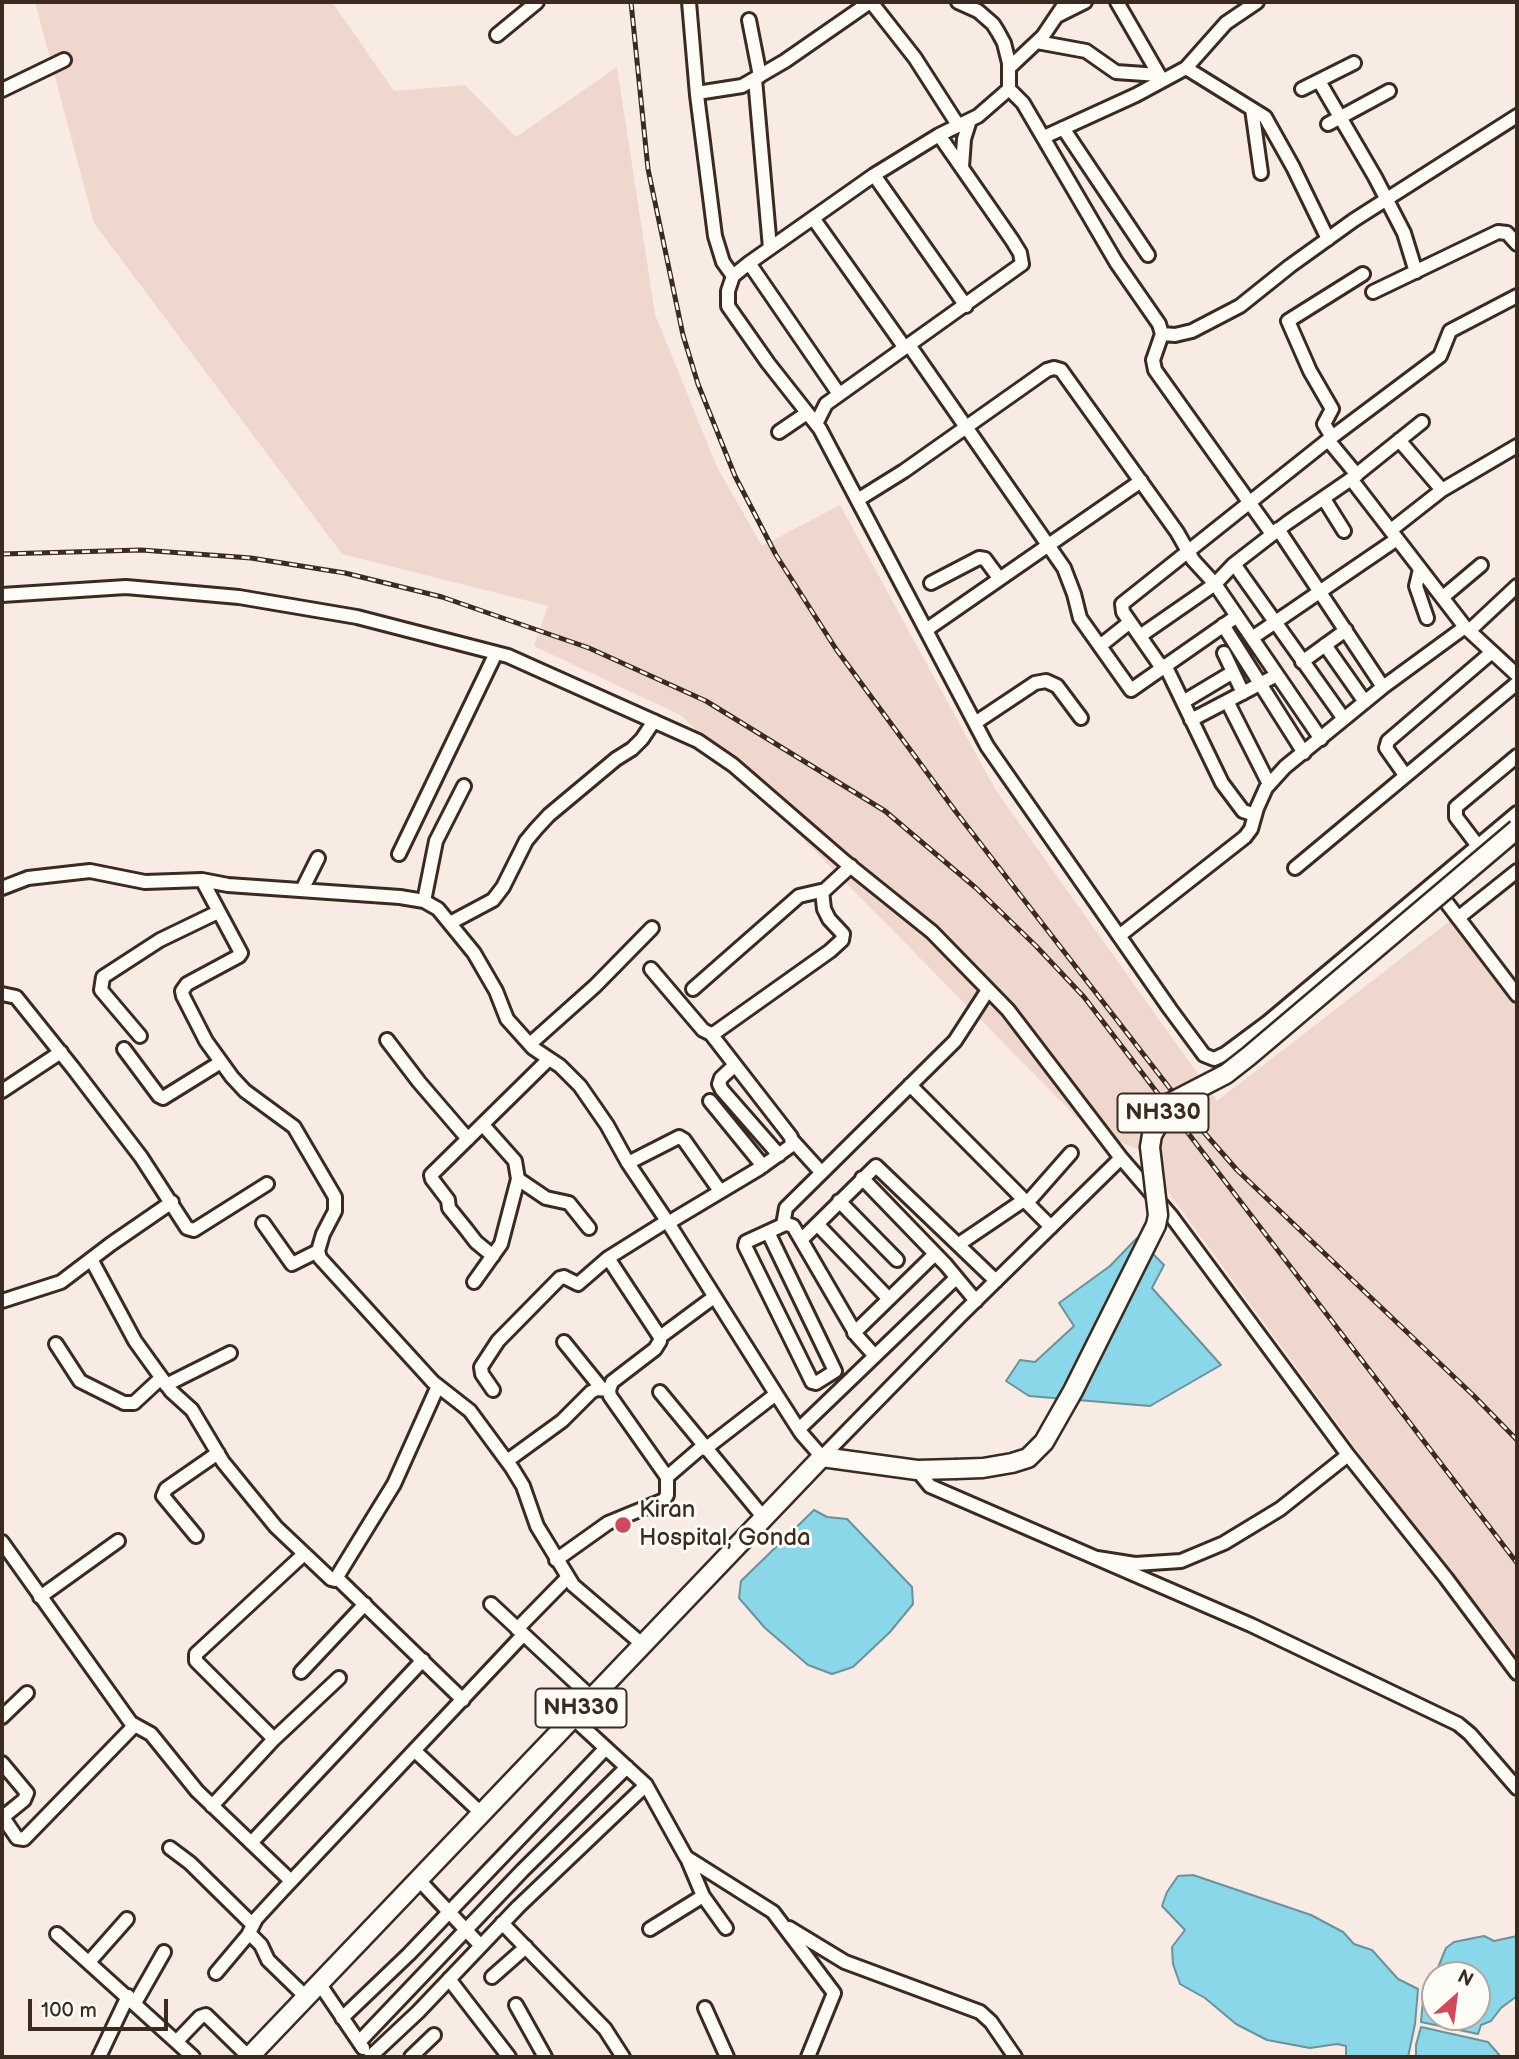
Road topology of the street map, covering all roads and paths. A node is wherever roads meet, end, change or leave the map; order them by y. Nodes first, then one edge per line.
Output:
1 (537, 2) edge
2 (690, 2) edge
3 (870, 2) edge
4 (958, 2) edge
5 (1066, 2) edge
6 (1085, 2) edge
7 (1117, 2) edge
8 (1257, 2) edge
9 (1057, 16) junction
10 (749, 20) dead end
11 (497, 35) dead end
12 (1037, 42) junction
13 (64, 60) dead end
14 (1354, 62) dead end
15 (1009, 68) junction
16 (1186, 68) junction
17 (757, 77) junction
18 (1161, 78) junction
19 (1320, 80) junction
20 (1009, 89) junction
21 (1302, 89) dead end
22 (2, 90) edge
23 (1389, 91) dead end
24 (697, 93) junction
25 (1252, 109) junction
26 (1517, 116) edge
27 (1340, 118) junction
28 (964, 123) junction
29 (1328, 124) dead end
30 (1063, 128) junction
31 (939, 135) junction
32 (1044, 136) junction
33 (962, 167) junction
34 (1261, 173) dead end
35 (874, 175) junction
36 (1386, 200) junction
37 (813, 218) junction
38 (1328, 239) junction
39 (1517, 244) edge
40 (770, 248) junction
41 (1148, 255) dead end
42 (749, 263) junction
43 (1416, 272) junction
44 (1363, 274) dead end
45 (733, 276) junction
46 (1373, 292) dead end
47 (1517, 296) edge
48 (966, 306) junction
49 (1162, 334) junction
50 (907, 346) junction
51 (839, 394) junction
52 (807, 413) junction
53 (1422, 422) dead end
54 (816, 424) junction
55 (967, 426) junction
56 (779, 432) dead end
57 (1330, 438) junction
58 (1399, 440) junction
59 (1517, 446) edge
60 (1354, 477) junction
61 (1141, 481) junction
62 (1442, 490) junction
63 (859, 499) junction
64 (1324, 499) junction
65 (1249, 502) junction
66 (1344, 531) dead end
67 (1275, 532) junction
68 (1394, 535) junction
69 (1048, 545) junction
70 (1188, 551) junction
71 (1234, 564) junction
72 (1481, 565) dead end
73 (1420, 569) junction
74 (999, 579) junction
75 (931, 583) dead end
76 (1215, 584) junction
77 (1517, 586) edge
78 (1319, 590) junction
79 (2, 595) edge
80 (1443, 597) junction
81 (1237, 616) junction
82 (1427, 618) dead end
83 (1274, 621) junction
84 (1130, 622) junction
85 (1223, 625) junction
86 (1467, 629) junction
87 (926, 630) junction
88 (1346, 631) junction
89 (1140, 636) junction
90 (1252, 638) junction
91 (1325, 645) junction
92 (1100, 646) junction
93 (1492, 652) junction
94 (496, 653) junction
95 (1224, 653) dead end
96 (1303, 662) junction
97 (1163, 667) junction
98 (1233, 672) junction
99 (1277, 675) junction
100 (1517, 675) edge
101 (1517, 683) edge
102 (1259, 685) junction
103 (1383, 687) junction
104 (1243, 694) junction
105 (1227, 701) junction
106 (1183, 702) junction
107 (1365, 702) junction
108 (1082, 718) dead end
109 (1344, 719) junction
110 (1191, 720) junction
111 (654, 721) junction
112 (975, 723) junction
113 (1321, 739) junction
114 (1304, 752) junction
115 (1517, 756) edge
116 (1405, 775) junction
117 (1269, 783) junction
118 (464, 786) dead end
119 (1517, 813) edge
120 (1255, 815) junction
121 (1517, 829) edge
122 (1478, 846) junction
123 (399, 854) dead end
124 (318, 858) dead end
125 (851, 866) junction
126 (1295, 868) dead end
127 (1517, 871) edge
128 (202, 880) junction
129 (1432, 884) junction
130 (2, 888) edge
131 (302, 890) junction
132 (822, 891) junction
133 (424, 901) junction
134 (218, 912) junction
135 (1458, 918) junction
136 (450, 923) junction
137 (652, 928) dead end
138 (1119, 936) junction
139 (651, 969) dead end
140 (693, 989) dead end
141 (988, 990) junction
142 (2, 994) edge
143 (1517, 995) edge
144 (711, 1034) junction
145 (140, 1036) dead end
146 (387, 1040) dead end
147 (530, 1044) junction
148 (124, 1049) dead end
149 (61, 1052) junction
150 (549, 1059) junction
151 (221, 1062) junction
152 (735, 1065) junction
153 (910, 1085) junction
154 (2, 1091) edge
155 (710, 1101) dead end
156 (483, 1125) junction
157 (468, 1139) junction
158 (792, 1140) junction
159 (1071, 1153) dead end
160 (779, 1156) junction
161 (1121, 1158) junction
162 (628, 1163) junction
163 (763, 1166) junction
164 (821, 1172) junction
165 (862, 1178) junction
166 (518, 1179) junction
167 (267, 1184) dead end
168 (720, 1191) junction
169 (839, 1201) junction
170 (172, 1202) junction
171 (1026, 1202) junction
172 (667, 1222) junction
173 (264, 1223) dead end
174 (817, 1224) junction
175 (783, 1225) junction
176 (1051, 1227) junction
177 (589, 1228) dead end
178 (768, 1232) junction
179 (801, 1240) junction
180 (959, 1244) junction
181 (318, 1251) junction
182 (935, 1254) junction
183 (494, 1256) junction
184 (608, 1258) junction
185 (91, 1259) junction
186 (897, 1260) dead end
187 (956, 1278) junction
188 (996, 1281) junction
189 (474, 1282) dead end
190 (714, 1297) junction
191 (889, 1299) junction
192 (2, 1301) edge
193 (975, 1301) junction
194 (854, 1333) junction
195 (660, 1337) junction
196 (564, 1342) dead end
197 (56, 1344) dead end
198 (230, 1353) dead end
199 (875, 1356) junction
200 (164, 1382) junction
201 (438, 1385) junction
202 (494, 1390) dead end
203 (605, 1390) junction
204 (660, 1392) dead end
205 (776, 1394) junction
206 (799, 1429) junction
207 (704, 1448) junction
208 (218, 1453) junction
209 (1348, 1455) junction
210 (822, 1457) junction
211 (508, 1461) junction
212 (917, 1470) junction
213 (667, 1477) junction
214 (764, 1518) junction
215 (195, 1536) dead end
216 (118, 1541) dead end
217 (2, 1542) edge
218 (304, 1554) junction
219 (1097, 1558) junction
220 (556, 1560) junction
221 (336, 1577) junction
222 (568, 1577) junction
223 (40, 1597) junction
224 (365, 1604) junction
225 (491, 1604) dead end
226 (520, 1632) junction
227 (642, 1644) junction
228 (423, 1660) junction
229 (301, 1672) dead end
230 (1517, 1673) edge
231 (339, 1678) dead end
232 (27, 1693) dead end
233 (591, 1697) junction
234 (463, 1700) junction
235 (2, 1717) edge
236 (572, 1717) junction
237 (134, 1726) junction
238 (274, 1739) junction
239 (606, 1748) junction
240 (415, 1751) junction
241 (2, 1763) edge
242 (626, 1767) junction
243 (646, 1786) junction
244 (1517, 1788) edge
245 (212, 1806) junction
246 (481, 1812) junction
247 (2, 1817) edge
248 (251, 1843) junction
249 (170, 1848) dead end
250 (687, 1857) junction
251 (418, 1879) junction
252 (291, 1881) junction
253 (703, 1896) junction
254 (448, 1911) junction
255 (127, 1919) dead end
256 (502, 1923) junction
257 (782, 1924) junction
258 (726, 1928) dead end
259 (251, 1929) junction
260 (465, 1929) junction
261 (650, 1929) dead end
262 (57, 1934) dead end
263 (481, 1946) junction
264 (526, 1947) junction
265 (164, 1952) dead end
266 (89, 1962) junction
267 (216, 1973) dead end
268 (492, 1977) dead end
269 (449, 1979) junction
270 (319, 1983) junction
271 (306, 1997) junction
272 (131, 1999) junction
273 (516, 2005) dead end
274 (705, 2008) dead end
275 (342, 2018) junction
276 (434, 2035) dead end
277 (177, 2041) junction
278 (359, 2042) junction
279 (99, 2057) edge
280 (193, 2057) edge
281 (249, 2057) edge
282 (370, 2057) edge
283 (411, 2057) edge
284 (509, 2057) edge
285 (545, 2057) edge
286 (623, 2057) edge
287 (727, 2057) edge
288 (808, 2057) edge
289 (1015, 2057) edge

1 - 11 street
2 - 24 street
3 - 17 street
3 - 28 street
4 - 15 street
5 - 9 street
6 - 9 street
7 - 18 street
8 - 16 street
9 - 12 street
10 - 17 street
12 - 15 street
12 - 18 street
13 - 22 street
14 - 19 street
15 - 20 street
16 - 18 street
16 - 25 street
17 - 24 street
17 - 40 street
18 - 30 street
19 - 21 street
19 - 27 street
20 - 28 street
20 - 32 street
23 - 27 street
24 - 45 street
25 - 34 street
25 - 38 street
26 - 36 street
27 - 29 street
27 - 36 street
28 - 31 street
28 - 33 street
30 - 32 street
30 - 41 street
31 - 33 street
31 - 35 street
32 - 49 street
33 - 48 street
35 - 37 street
35 - 48 street
36 - 38 street
36 - 43 street
37 - 40 street
37 - 50 street
38 - 49 street
39 - 43 street
40 - 42 street
42 - 45 street
42 - 51 street
43 - 46 street
44 - 57 street
45 - 52 street
47 - 57 street
48 - 50 street
49 - 65 street
50 - 51 street
50 - 55 street
51 - 54 street
52 - 54 street
52 - 56 street
53 - 58 street
54 - 63 street
55 - 61 street
55 - 63 street
55 - 69 street
57 - 60 street
57 - 65 street
58 - 60 street
58 - 62 street
59 - 62 street
60 - 64 street
60 - 68 street
61 - 69 street
61 - 70 street
62 - 68 street
63 - 87 street
64 - 66 street
64 - 67 street
65 - 67 street
65 - 70 street
67 - 71 street
67 - 78 street
68 - 73 street
68 - 78 street
69 - 74 street
69 - 92 street
70 - 76 street
70 - 84 street
71 - 76 street
71 - 83 street
72 - 80 street
73 - 80 street
73 - 82 street
74 - 75 street
74 - 87 street
76 - 81 street
76 - 89 street
77 - 86 street
78 - 83 street
78 - 88 street
79 - 94 street
80 - 86 street
81 - 85 street
81 - 90 street
83 - 90 street
83 - 96 street
84 - 89 street
84 - 92 street
85 - 97 street
85 - 102 street
86 - 93 street
86 - 103 street
87 - 112 street
88 - 91 street
88 - 103 street
89 - 97 street
90 - 99 street
91 - 96 street
91 - 107 street
92 - 97 street
93 - 100 street
93 - 116 street
94 - 111 street
94 - 123 street
95 - 98 street
96 - 109 street
97 - 106 street
98 - 104 street
98 - 106 street
99 - 102 street
99 - 113 street
101 - 116 street
102 - 104 street
102 - 114 street
103 - 107 street
104 - 105 street
105 - 110 street
105 - 117 street
106 - 110 street
107 - 109 street
108 - 112 street
109 - 113 street
110 - 120 street
111 - 125 street
111 - 136 street
112 - 138 street
113 - 114 street
114 - 117 street
115 - 122 street
116 - 126 street
117 - 120 street
118 - 133 street
119 - 122 street
120 - 138 street
121 - 212 highway, NH330, bridge
122 - 129 street
124 - 131 street
125 - 132 street
125 - 141 street
127 - 135 street
128 - 130 street
128 - 131 street
128 - 134 street
129 - 135 street
129 - 138 street
131 - 133 street
132 - 140 street
132 - 144 street
133 - 136 street
134 - 145 street
134 - 151 street
135 - 143 street
136 - 147 street
137 - 147 street
139 - 144 street
141 - 153 street
141 - 161 street
142 - 149 street
144 - 152 street
146 - 157 street
147 - 150 street
148 - 151 street
149 - 154 street
149 - 170 street
150 - 156 street
150 - 162 street
151 - 181 street
152 - 158 street
152 - 160 street
153 - 164 street
153 - 171 street
155 - 163 street
156 - 157 street
156 - 166 street
157 - 183 street
158 - 160 street
158 - 164 street
159 - 171 street
160 - 163 street
161 - 176 street
161 - 209 street
162 - 168 street
162 - 172 street
163 - 168 street
164 - 175 street
165 - 169 street
165 - 180 street
165 - 182 street
166 - 177 street
166 - 183 street
167 - 170 street
168 - 172 street
169 - 174 street
169 - 186 street
170 - 185 street
171 - 176 street
171 - 180 street
172 - 184 street
172 - 190 street
173 - 181 street
174 - 179 street
174 - 191 street
175 - 178 street
175 - 179 street
176 - 188 street
178 - 178 street
179 - 194 street
180 - 188 street
181 - 201 street
182 - 187 street
182 - 191 street
183 - 189 street
184 - 195 street
184 - 202 street
185 - 192 street
185 - 200 street
187 - 193 street
187 - 199 street
188 - 193 street
190 - 195 street
190 - 205 street
191 - 194 street
193 - 210 street
194 - 199 street
195 - 203 street
196 - 203 street
197 - 200 street
198 - 200 street
199 - 206 street
200 - 208 street
201 - 211 street
201 - 221 street
203 - 211 street
203 - 213 street
204 - 207 street
205 - 206 street
205 - 207 street
206 - 210 street
207 - 213 street
207 - 214 street
208 - 215 street
208 - 218 street
209 - 219 street
209 - 230 street
210 - 212 highway, NH330
210 - 214 highway, NH330
211 - 220 street
212 - 219 street
213 - 220 street
214 - 227 highway, NH330
216 - 223 street
217 - 223 street
218 - 221 street
218 - 238 street
219 - 244 street
220 - 222 street
221 - 224 street
222 - 226 street
222 - 227 street
223 - 237 street
224 - 228 street
224 - 229 street
225 - 226 street
226 - 233 street
226 - 234 street
227 - 233 highway, NH330
228 - 234 street
228 - 248 street
231 - 238 street
232 - 235 street
233 - 236 highway, NH330
234 - 240 street
236 - 239 street
236 - 246 highway, NH330
237 - 245 street
237 - 247 street
238 - 245 street
239 - 242 street
239 - 254 street
240 - 246 street
240 - 252 street
241 - 247 street
242 - 243 street
242 - 260 street
243 - 250 street
243 - 256 street
245 - 248 street
246 - 251 highway, NH330
248 - 252 street
249 - 259 street
250 - 253 street
250 - 257 street
251 - 254 street
251 - 270 highway, NH330
252 - 259 street
253 - 258 street
253 - 261 street
254 - 260 street
254 - 275 street
255 - 266 street
256 - 263 street
256 - 264 street
257 - 288 street
257 - 289 street
259 - 267 street
259 - 271 street
260 - 263 street
260 - 278 street
262 - 266 street
263 - 269 street
264 - 268 street
264 - 286 street
265 - 272 street
266 - 272 street
269 - 282 street
269 - 284 street
270 - 271 highway, NH330
270 - 275 street
271 - 281 highway, NH330
272 - 277 street
272 - 279 street
273 - 285 street
274 - 287 street
275 - 278 street
276 - 283 street
277 - 280 street
277 - 281 street
278 - 282 street

